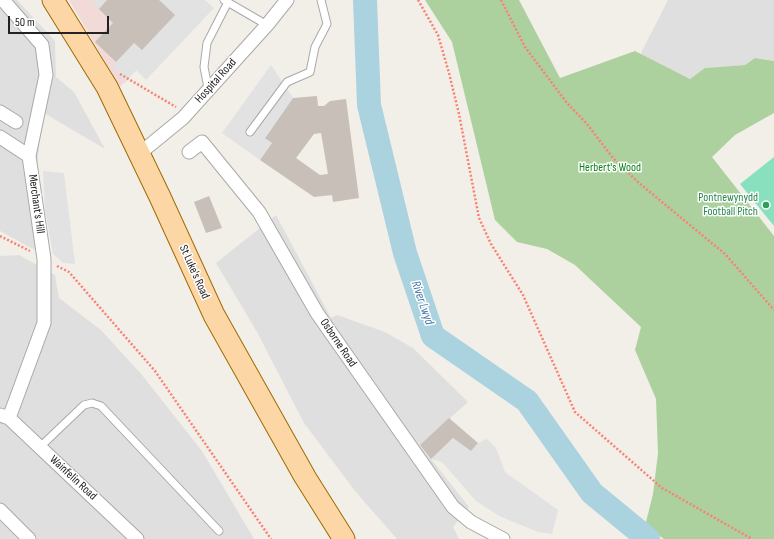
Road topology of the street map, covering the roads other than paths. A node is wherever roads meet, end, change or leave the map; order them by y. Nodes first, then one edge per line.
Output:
1 (53, 0) edge
2 (287, 0) edge
3 (320, 0) edge
4 (226, 1) edge
5 (4, 6) edge
6 (267, 25) junction
7 (208, 88) junction
8 (0, 112) edge
9 (16, 122) dead end
10 (250, 132) dead end
11 (0, 137) edge
12 (189, 152) dead end
13 (139, 154) junction
14 (29, 156) junction
15 (3, 419) edge
16 (40, 447) junction
17 (0, 510) edge
18 (219, 531) dead end
19 (29, 539) edge
20 (137, 539) edge
21 (344, 539) edge
22 (503, 539) edge

1 - 13 main road, St Luke's Road
2 - 6 street, Hospital Road
3 - 10 lane
4 - 6 lane
4 - 7 lane
5 - 14 street, Merchant's Hill
6 - 7 street, Hospital Road
7 - 13 street, Hospital Road
8 - 9 street
11 - 14 street
12 - 22 street, Osborne Road
13 - 21 main road, St Luke's Road
14 - 15 street, Merchant's Hill
15 - 16 street, Wainfelin Road
16 - 18 lane
16 - 20 street, Wainfelin Road
17 - 19 street

